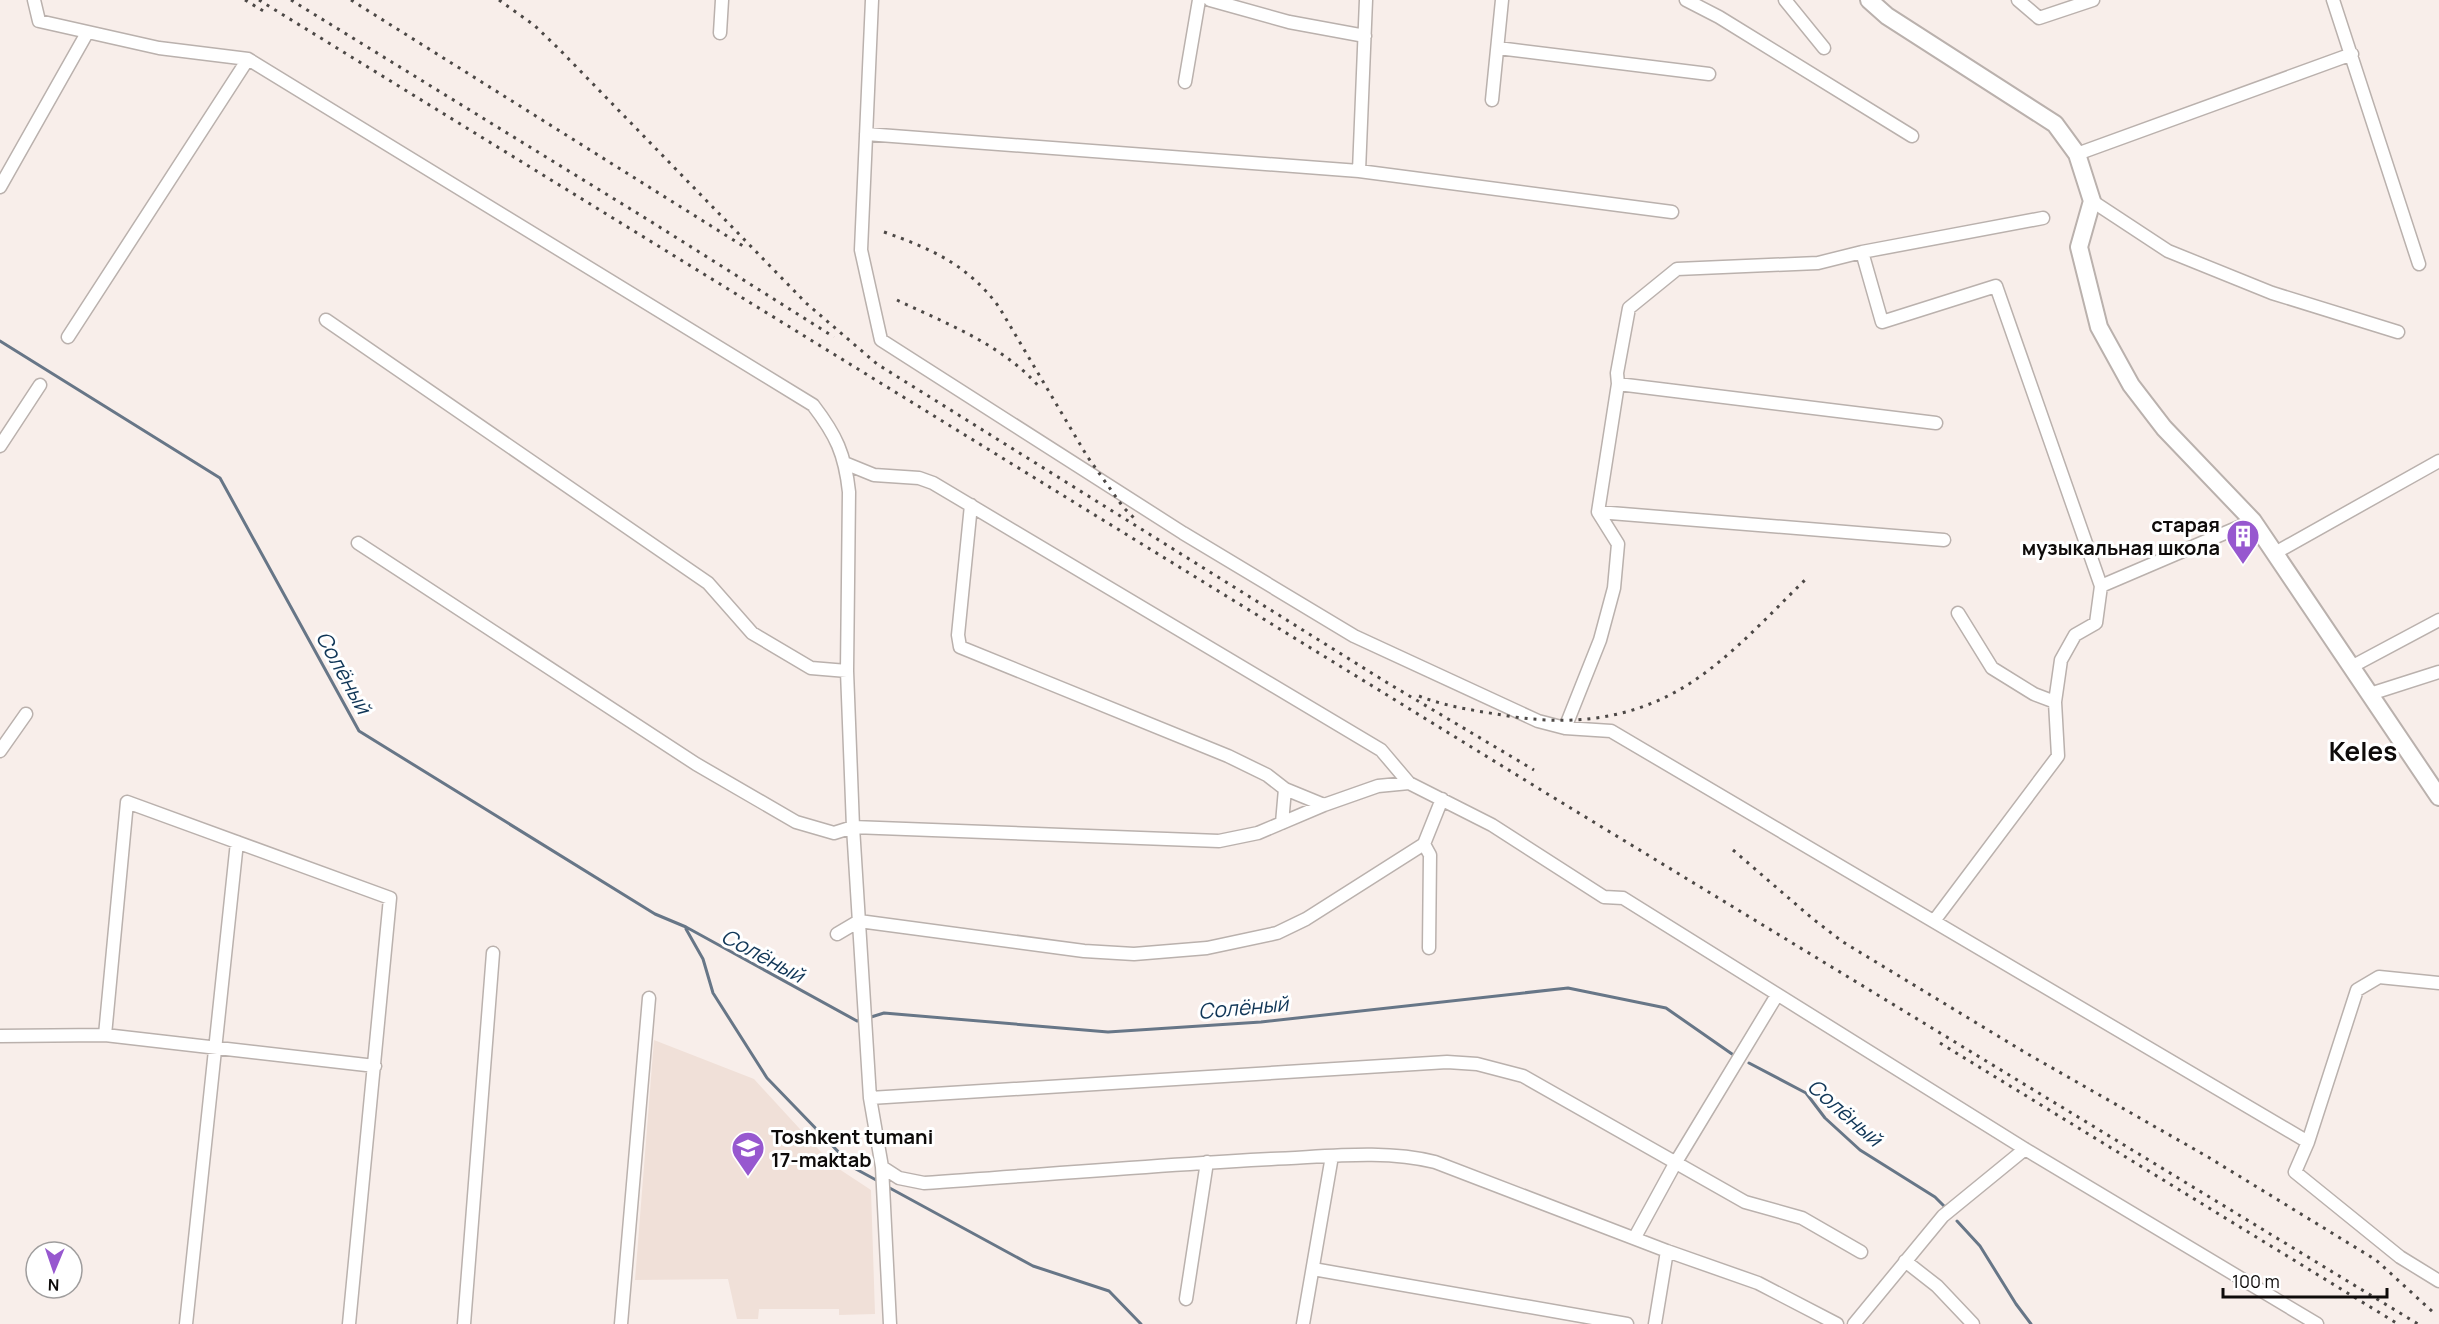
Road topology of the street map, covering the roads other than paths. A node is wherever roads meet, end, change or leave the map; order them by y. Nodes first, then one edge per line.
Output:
1 (34, 0) edge
2 (722, 0) edge
3 (872, 0) edge
4 (1199, 0) edge
5 (1210, 0) edge
6 (1366, 0) edge
7 (1502, 0) edge
8 (1686, 0) edge
9 (1785, 0) edge
10 (1869, 0) edge
11 (2018, 0) edge
12 (2093, 0) edge
13 (2333, 0) edge
14 (87, 33) junction
15 (720, 33) dead end
16 (1365, 36) junction
17 (1498, 48) junction
18 (1824, 48) dead end
19 (2352, 54) junction
20 (248, 59) junction
21 (1709, 74) dead end
22 (1185, 82) dead end
23 (1492, 100) dead end
24 (866, 134) junction
25 (1912, 136) dead end
26 (2077, 154) junction
27 (1359, 171) junction
28 (0, 187) edge
29 (2092, 201) junction
30 (1672, 212) dead end
31 (2043, 218) dead end
32 (1862, 252) junction
33 (2419, 264) dead end
34 (326, 320) dead end
35 (2398, 332) dead end
36 (68, 337) dead end
37 (1618, 384) junction
38 (40, 385) dead end
39 (1936, 423) dead end
40 (0, 446) edge
41 (2439, 461) edge
42 (846, 464) junction
43 (971, 505) junction
44 (1598, 512) junction
45 (2253, 520) junction
46 (1944, 540) dead end
47 (358, 543) dead end
48 (2275, 553) junction
49 (2101, 586) junction
50 (1958, 613) dead end
51 (2439, 620) edge
52 (2351, 667) junction
53 (847, 671) junction
54 (2439, 672) edge
55 (2370, 694) junction
56 (2055, 702) junction
57 (26, 714) dead end
58 (1565, 728) junction
59 (0, 751) edge
60 (1409, 783) junction
61 (1285, 789) junction
62 (2439, 797) edge
63 (1442, 800) junction
64 (1324, 805) junction
65 (1282, 823) junction
66 (853, 827) junction
67 (237, 843) junction
68 (1424, 844) junction
69 (859, 921) junction
70 (1934, 921) junction
71 (837, 934) dead end
72 (1429, 948) dead end
73 (493, 953) dead end
74 (2439, 983) edge
75 (1777, 995) junction
76 (649, 998) dead end
77 (105, 1035) junction
78 (0, 1036) edge
79 (217, 1047) junction
80 (375, 1066) junction
81 (870, 1098) junction
82 (2308, 1142) junction
83 (2025, 1149) junction
84 (1332, 1156) junction
85 (1207, 1162) junction
86 (1676, 1162) junction
87 (882, 1172) junction
88 (1635, 1238) junction
89 (1667, 1251) junction
90 (1861, 1252) dead end
91 (1905, 1260) junction
92 (1313, 1269) junction
93 (2439, 1281) edge
94 (1186, 1299) dead end
95 (186, 1324) edge
96 (349, 1324) edge
97 (464, 1324) edge
98 (621, 1324) edge
99 (890, 1324) edge
100 (1303, 1324) edge
101 (1627, 1324) edge
102 (1655, 1324) edge
103 (1837, 1324) edge
104 (1854, 1324) edge
105 (1973, 1324) edge
106 (2317, 1324) edge

1 - 14 street
2 - 15 street
3 - 24 street
4 - 22 street
5 - 16 street
6 - 16 street
7 - 17 street
8 - 25 street
9 - 18 street
10 - 26 street
11 - 12 street
13 - 19 street
14 - 20 street
14 - 28 street
16 - 27 street
17 - 21 street
17 - 23 street
19 - 26 street
19 - 33 street
20 - 36 street
20 - 42 street
24 - 27 street
24 - 58 street
26 - 29 street
27 - 30 street
29 - 35 street
29 - 45 street
31 - 32 street
32 - 37 street
32 - 49 street
34 - 53 street
37 - 39 street
37 - 44 street
38 - 40 street
41 - 48 street
42 - 43 street
42 - 53 street
43 - 60 street
43 - 61 street
44 - 46 street
44 - 58 street
45 - 48 street
45 - 49 street
47 - 66 street
48 - 52 street
49 - 56 street
50 - 56 street
51 - 52 street
52 - 55 street
53 - 66 street
54 - 55 street
55 - 62 street
56 - 70 street
57 - 59 street
58 - 70 street
60 - 63 street
60 - 64 street
61 - 64 street
61 - 65 street
63 - 68 street
63 - 75 street
64 - 65 street
65 - 66 street
66 - 69 street
67 - 77 street
67 - 79 street
67 - 80 street
68 - 69 street
68 - 72 street
69 - 71 street
69 - 81 street
70 - 82 street
73 - 97 street
74 - 82 street
75 - 83 street
75 - 86 street
76 - 98 street
77 - 78 street
77 - 79 street
79 - 80 street
79 - 95 street
80 - 96 street
81 - 86 street
81 - 87 street
82 - 93 street
83 - 91 street
83 - 106 street
84 - 85 street
84 - 88 street
84 - 92 street
85 - 87 street
85 - 94 street
86 - 88 street
86 - 90 street
87 - 99 street
88 - 89 street
89 - 102 street
89 - 103 street
91 - 104 street
91 - 105 street
92 - 100 street
92 - 101 street

